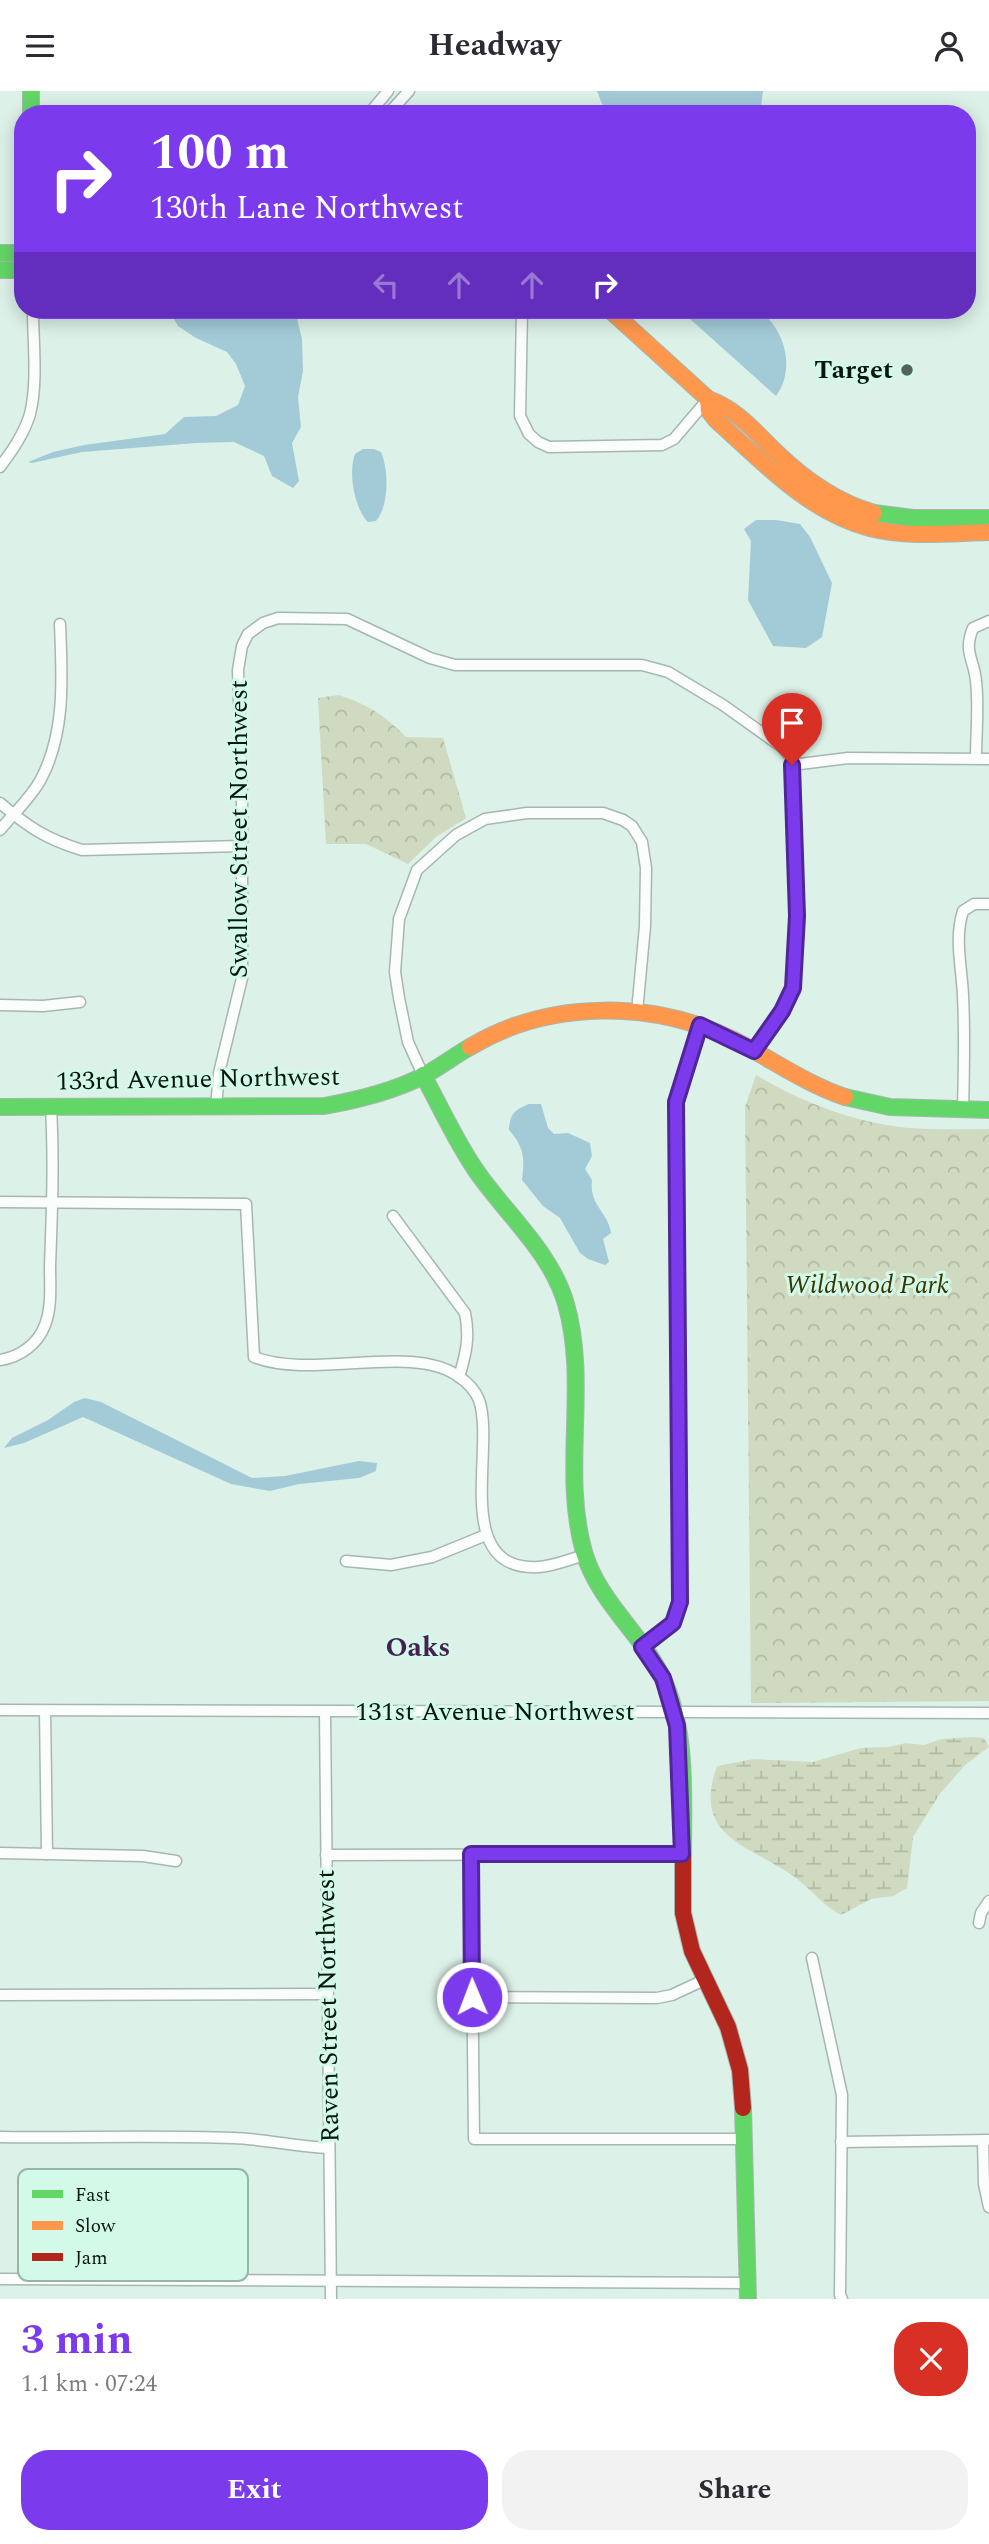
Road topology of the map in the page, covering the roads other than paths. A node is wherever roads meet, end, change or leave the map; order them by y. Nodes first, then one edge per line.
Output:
1 (388, 91) edge
2 (408, 91) edge
3 (376, 105) edge
4 (395, 105) edge
5 (33, 319) edge
6 (522, 319) edge
7 (620, 319) edge
8 (708, 399) junction
9 (0, 466) edge
10 (989, 518) edge
11 (932, 525) junction
12 (989, 532) edge
13 (989, 621) edge
14 (60, 625) dead end
15 (976, 758) junction
16 (989, 759) edge
17 (792, 765) junction
18 (0, 803) edge
19 (13, 814) junction
20 (0, 830) edge
21 (242, 846) junction
22 (989, 904) edge
23 (80, 1002) dead end
24 (0, 1005) edge
25 (637, 1012) junction
26 (700, 1025) junction
27 (754, 1051) junction
28 (423, 1075) junction
29 (216, 1107) junction
30 (0, 1108) edge
31 (51, 1108) junction
32 (963, 1110) junction
33 (989, 1111) edge
34 (52, 1201) junction
35 (0, 1202) edge
36 (393, 1216) dead end
37 (0, 1360) edge
38 (459, 1377) junction
39 (486, 1535) junction
40 (585, 1555) junction
41 (346, 1562) dead end
42 (642, 1647) junction
43 (0, 1710) edge
44 (46, 1711) junction
45 (325, 1712) junction
46 (674, 1712) junction
47 (989, 1713) edge
48 (0, 1853) edge
49 (47, 1854) junction
50 (471, 1854) junction
51 (682, 1854) junction
52 (326, 1855) junction
53 (176, 1861) dead end
54 (989, 1901) edge
55 (979, 1923) dead end
56 (812, 1958) dead end
57 (704, 1980) junction
58 (327, 1994) junction
59 (0, 1995) edge
60 (472, 1997) junction
61 (0, 2137) edge
62 (745, 2139) junction
63 (986, 2141) edge
64 (841, 2142) junction
65 (329, 2148) junction
66 (989, 2207) edge
67 (0, 2279) edge
68 (18, 2279) edge
69 (248, 2280) edge
70 (331, 2281) junction
71 (748, 2291) edge
72 (331, 2299) edge
73 (842, 2299) edge

1 - 3 street
2 - 4 street
5 - 9 street
6 - 8 street
7 - 8 street
8 - 11 street
10 - 11 street
11 - 12 street
13 - 15 street
14 - 19 street
15 - 16 street
15 - 17 street
17 - 21 street, Swallow Street Northwest
17 - 27 street
18 - 19 street
19 - 20 street
19 - 21 street
21 - 29 street, Swallow Street Northwest
22 - 32 street
23 - 24 street
25 - 26 street, 133rd Avenue Northwest
25 - 28 street, 133rd Avenue Northwest
25 - 28 street
26 - 27 street, 133rd Avenue Northwest
26 - 42 street
27 - 32 street, 133rd Avenue Northwest
28 - 29 street, 133rd Avenue Northwest
28 - 40 street
29 - 31 street, 133rd Avenue Northwest
30 - 31 street, 133rd Avenue Northwest
31 - 34 street
32 - 33 street, 133rd Avenue Northwest
34 - 35 street
34 - 37 street
34 - 38 street
36 - 38 street
38 - 39 street
39 - 40 street
39 - 41 street
40 - 42 street
42 - 46 street
43 - 44 street, 131st Avenue Northwest
44 - 45 street, 131st Avenue Northwest
44 - 49 street
45 - 46 street, 131st Avenue Northwest
45 - 52 street, Raven Street Northwest
46 - 47 street, 131st Avenue Northwest
46 - 51 street
48 - 49 street
49 - 53 street
50 - 51 street
50 - 52 street
50 - 60 street
51 - 57 street
52 - 58 street, Raven Street Northwest
54 - 55 street
56 - 64 street
57 - 60 street
57 - 62 street
58 - 59 street
58 - 65 street, Raven Street Northwest
60 - 62 street
61 - 65 street
62 - 71 street
63 - 64 street
63 - 66 street
64 - 73 street
65 - 70 street, Raven Street Northwest
67 - 68 street
69 - 70 street
70 - 71 street
70 - 72 street, Raven Street Northwest

